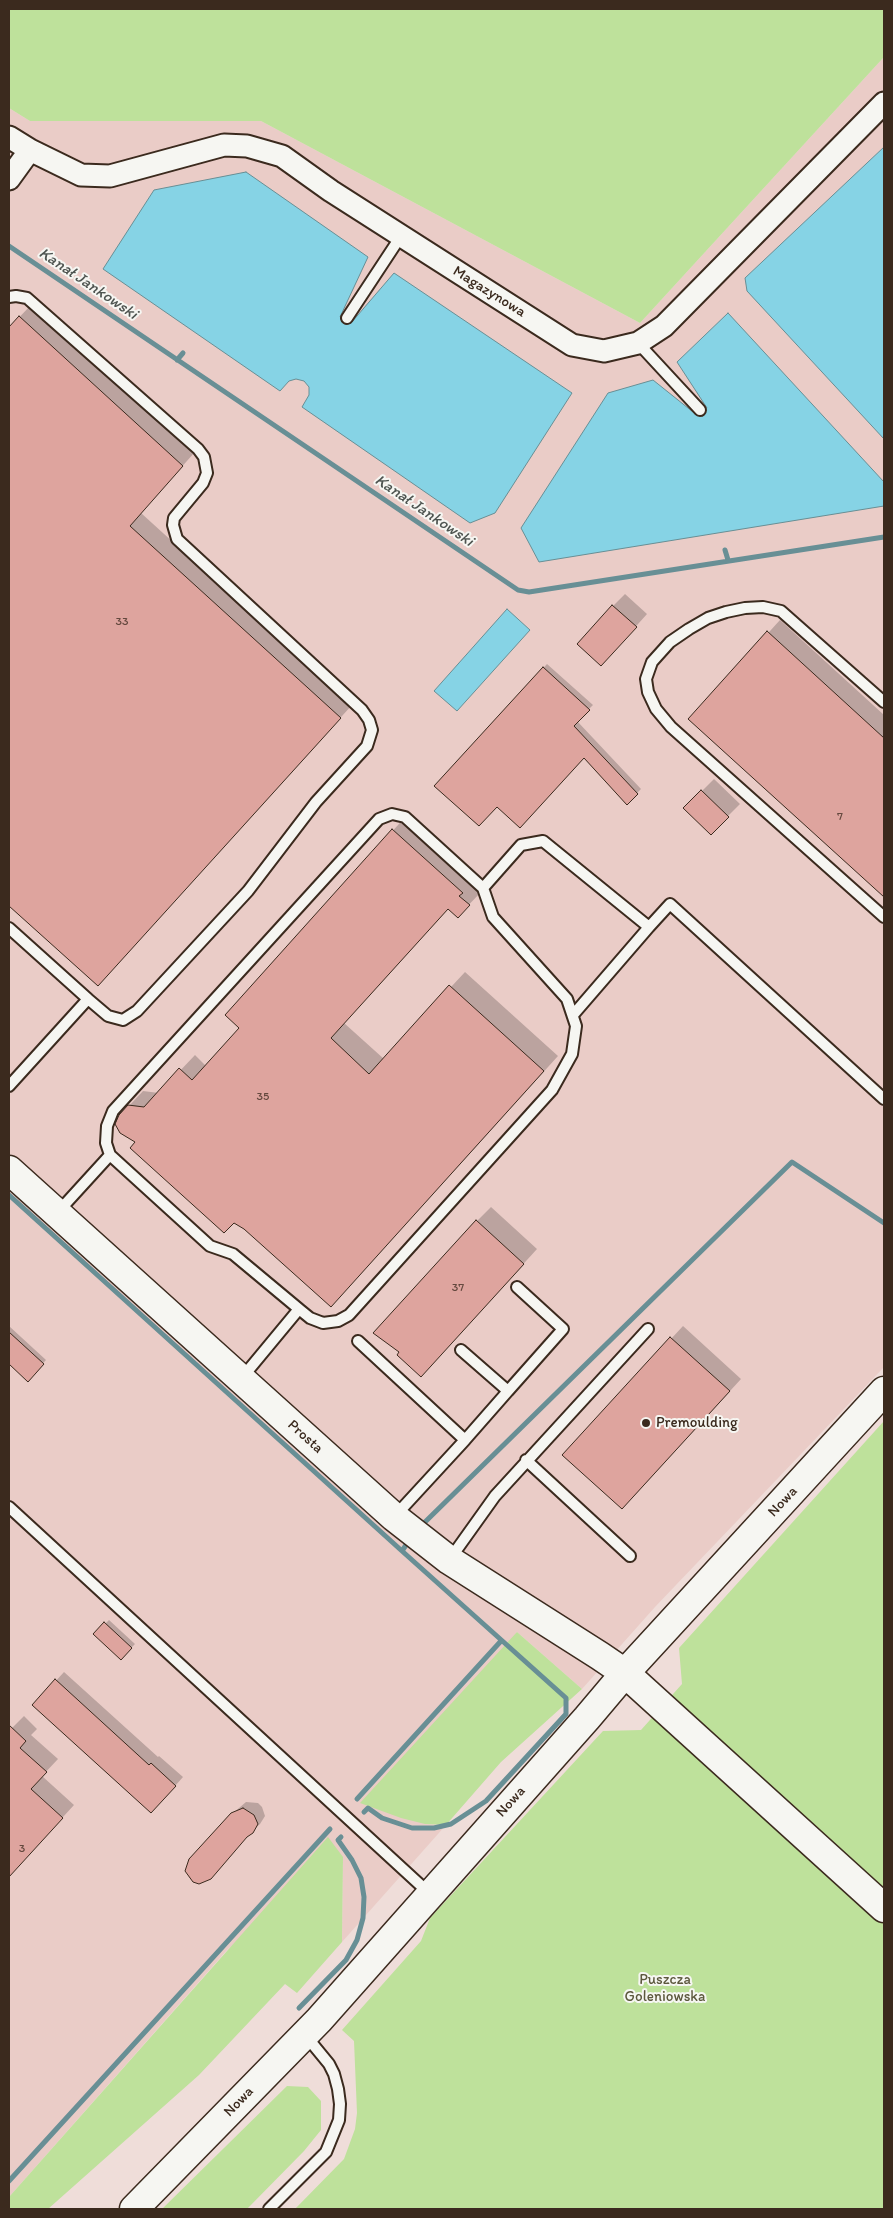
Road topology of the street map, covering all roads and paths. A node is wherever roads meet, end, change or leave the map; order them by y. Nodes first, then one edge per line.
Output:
1 (881, 113) edge
2 (9, 137) edge
3 (30, 150) junction
4 (9, 179) edge
5 (402, 236) junction
6 (9, 297) edge
7 (347, 318) dead end
8 (638, 343) junction
9 (700, 410) dead end
10 (884, 702) edge
11 (483, 888) junction
12 (884, 917) edge
13 (649, 927) junction
14 (9, 928) edge
15 (88, 999) junction
16 (573, 1015) junction
17 (9, 1086) edge
18 (884, 1099) edge
19 (110, 1155) junction
20 (9, 1170) edge
21 (57, 1213) junction
22 (517, 1287) dead end
23 (299, 1309) junction
24 (648, 1329) dead end
25 (358, 1341) dead end
26 (461, 1350) dead end
27 (240, 1380) junction
28 (884, 1391) edge
29 (508, 1392) junction
30 (465, 1440) junction
31 (526, 1460) junction
32 (9, 1507) edge
33 (394, 1517) junction
34 (630, 1556) dead end
35 (449, 1560) junction
36 (624, 1674) junction
37 (430, 1893) junction
38 (884, 1908) edge
39 (305, 2035) junction
40 (134, 2209) edge
41 (269, 2209) edge

1 - 8 street, Magazynowa
2 - 3 street, Magazynowa
3 - 4 street
3 - 5 street, Magazynowa
5 - 7 lane
5 - 8 street, Magazynowa
6 - 15 lane
8 - 9 lane
10 - 12 lane
11 - 13 lane
11 - 16 lane
11 - 19 lane
13 - 16 lane
13 - 18 lane
14 - 15 lane
15 - 17 lane
16 - 23 lane
19 - 21 lane
19 - 23 lane
20 - 21 street, Prosta
21 - 27 street, Prosta
22 - 29 lane
23 - 27 lane
24 - 31 lane
25 - 30 lane
26 - 29 lane
27 - 33 street, Prosta
28 - 36 street, Nowa
29 - 30 lane
30 - 33 lane
31 - 34 lane
31 - 35 lane
32 - 37 lane
33 - 35 street, Prosta
35 - 36 street, Prosta
36 - 37 street, Nowa
36 - 38 street, Prosta
37 - 39 street, Nowa
39 - 40 street, Nowa
39 - 41 lane

